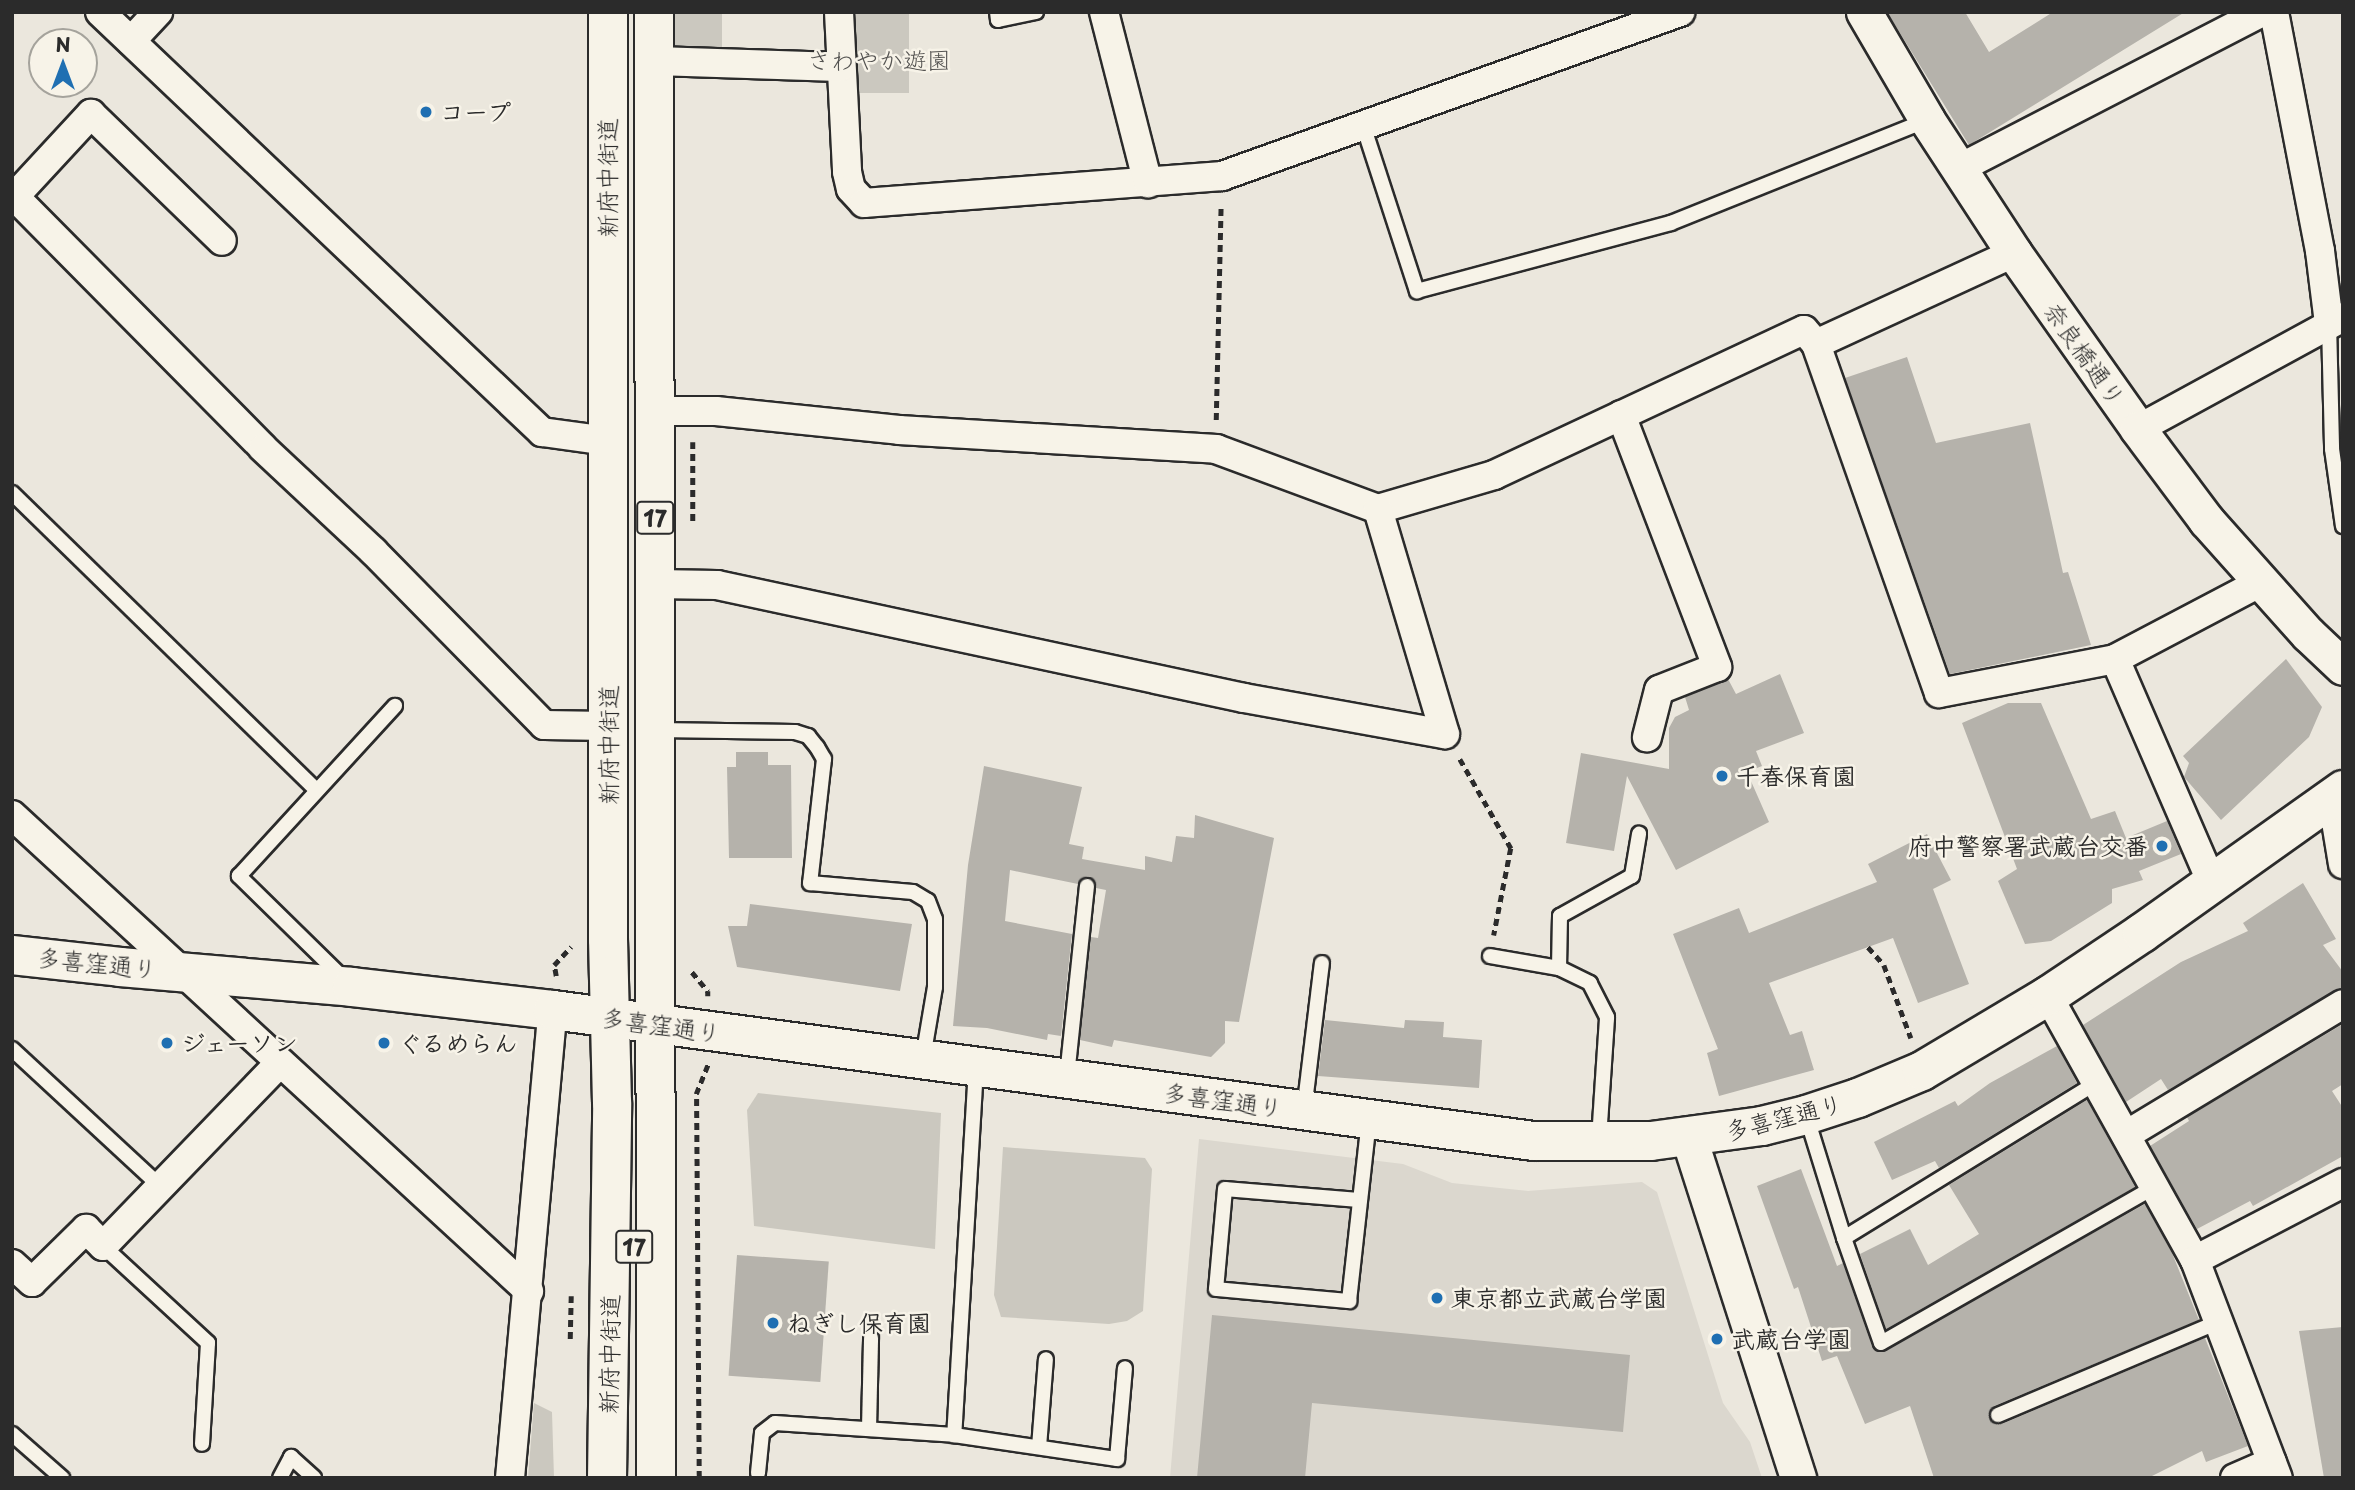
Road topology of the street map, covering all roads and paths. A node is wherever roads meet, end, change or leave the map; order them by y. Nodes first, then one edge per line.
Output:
1 (100, 12) edge
2 (158, 12) edge
3 (608, 12) edge
4 (654, 12) edge
5 (839, 12) edge
6 (997, 12) edge
7 (1036, 12) edge
8 (1104, 12) edge
9 (1681, 12) edge
10 (1864, 12) edge
11 (2262, 12) edge
12 (2274, 12) edge
13 (131, 41) junction
14 (654, 61) junction
15 (840, 67) junction
16 (1927, 120) junction
17 (1363, 125) junction
18 (1960, 168) junction
19 (1222, 176) junction
20 (1148, 183) junction
21 (16, 205) edge
22 (222, 242) dead end
23 (2014, 253) junction
24 (2336, 320) edge
25 (1816, 344) junction
26 (655, 411) junction
27 (1621, 415) junction
28 (2138, 429) junction
29 (608, 441) junction
30 (1216, 449) junction
31 (12, 493) edge
32 (1378, 509) junction
33 (2343, 526) edge
34 (2261, 582) junction
35 (655, 584) junction
36 (2115, 659) junction
37 (2343, 667) edge
38 (394, 706) dead end
39 (608, 726) junction
40 (655, 730) junction
41 (1445, 734) junction
42 (1647, 737) dead end
43 (316, 790) junction
44 (2337, 793) edge
45 (12, 815) edge
46 (1639, 834) dead end
47 (2343, 864) edge
48 (2212, 883) junction
49 (1087, 886) dead end
50 (1868, 947) dead end
51 (12, 954) edge
52 (1490, 956) joint
53 (1322, 962) dead end
54 (1559, 968) junction
55 (184, 971) junction
56 (352, 987) junction
57 (2048, 996) junction
58 (2343, 1004) edge
59 (553, 1010) junction
60 (610, 1017) junction
61 (657, 1024) junction
62 (1912, 1042) dead end
63 (12, 1049) edge
64 (923, 1060) junction
65 (280, 1063) junction
66 (708, 1063) dead end
67 (976, 1067) junction
68 (1066, 1079) junction
69 (2096, 1083) junction
70 (1304, 1111) junction
71 (1806, 1115) junction
72 (1369, 1120) junction
73 (2126, 1135) junction
74 (1689, 1138) junction
75 (1599, 1144) junction
76 (2343, 1182) edge
77 (160, 1186) junction
78 (2155, 1187) junction
79 (1358, 1200) junction
80 (1844, 1238) junction
81 (103, 1246) junction
82 (2195, 1260) junction
83 (12, 1264) edge
84 (528, 1290) junction
85 (2218, 1322) junction
86 (871, 1338) dead end
87 (1046, 1359) dead end
88 (1125, 1368) dead end
89 (1998, 1415) dead end
90 (869, 1429) junction
91 (12, 1434) edge
92 (954, 1435) junction
93 (202, 1444) dead end
94 (1039, 1447) junction
95 (2275, 1470) edge
96 (758, 1473) dead end
97 (62, 1478) edge
98 (280, 1478) edge
99 (314, 1478) edge
100 (510, 1478) edge
101 (607, 1478) edge
102 (633, 1478) edge
103 (656, 1478) edge
104 (699, 1478) edge
105 (1798, 1478) edge
106 (2235, 1478) edge

1 - 13 street
2 - 13 street
3 - 29 main road, 新府中街道 / 17
4 - 14 main road, 新府中街道 / 17
5 - 15 street
6 - 7 lane
8 - 20 street
9 - 17 street
10 - 16 street, 奈良橋通り
11 - 18 street
12 - 24 street
13 - 29 street
14 - 15 street
14 - 26 main road, 新府中街道 / 17
15 - 20 street
16 - 17 lane
16 - 18 street, 奈良橋通り
17 - 19 street
18 - 23 street, 奈良橋通り
19 - 20 street
19 - 30 path
21 - 22 street
21 - 39 street
23 - 25 street
23 - 28 street, 奈良橋通り
24 - 28 street
24 - 33 lane
25 - 27 street
25 - 36 street
26 - 30 street
26 - 35 main road, 新府中街道 / 17
27 - 32 street
27 - 42 street
28 - 34 street, 奈良橋通り
29 - 39 main road, 新府中街道 / 17
30 - 32 street
31 - 43 lane
32 - 41 street
34 - 36 street
34 - 37 street, 奈良橋通り
35 - 40 main road, 新府中街道 / 17
35 - 41 street
36 - 48 street
38 - 43 lane
39 - 60 main road, 新府中街道 / 17
40 - 61 main road, 新府中街道 / 17
40 - 64 lane
41 - 52 path
43 - 56 lane
44 - 47 street
44 - 48 main road, 多喜窪通り
45 - 55 street
46 - 54 lane
48 - 57 main road, 多喜窪通り
49 - 68 lane
50 - 62 path
51 - 55 main road, 多喜窪通り
52 - 54 lane
53 - 70 lane
54 - 75 lane
55 - 56 main road, 多喜窪通り
55 - 65 street
56 - 59 main road, 多喜窪通り
57 - 69 street
57 - 71 main road, 多喜窪通り
58 - 73 street
59 - 60 main road, 多喜窪通り
59 - 84 street
60 - 61 main road, 多喜窪通り
60 - 101 main road, 新府中街道 / 17
61 - 64 main road, 多喜窪通り
61 - 102 main road, 新府中街道 / 17
61 - 103 main road, 新府中街道 / 17
63 - 77 lane
64 - 67 main road, 多喜窪通り
65 - 77 street
65 - 84 street
66 - 104 path
67 - 68 main road, 多喜窪通り
67 - 92 lane
68 - 70 main road, 多喜窪通り
69 - 73 street
69 - 80 lane
70 - 72 main road, 多喜窪通り
71 - 74 main road, 多喜窪通り
71 - 80 lane
72 - 75 main road, 多喜窪通り
72 - 79 lane
73 - 78 street
74 - 75 main road, 多喜窪通り
74 - 105 street
76 - 82 street
77 - 81 street
78 - 80 lane
78 - 82 street
79 - 79 lane
81 - 83 street
81 - 93 lane
82 - 85 street
84 - 100 street
85 - 89 lane
85 - 95 street
86 - 90 lane
87 - 94 lane
88 - 94 lane
90 - 92 lane
90 - 96 lane
91 - 97 lane
92 - 94 lane
95 - 106 street
98 - 99 lane

